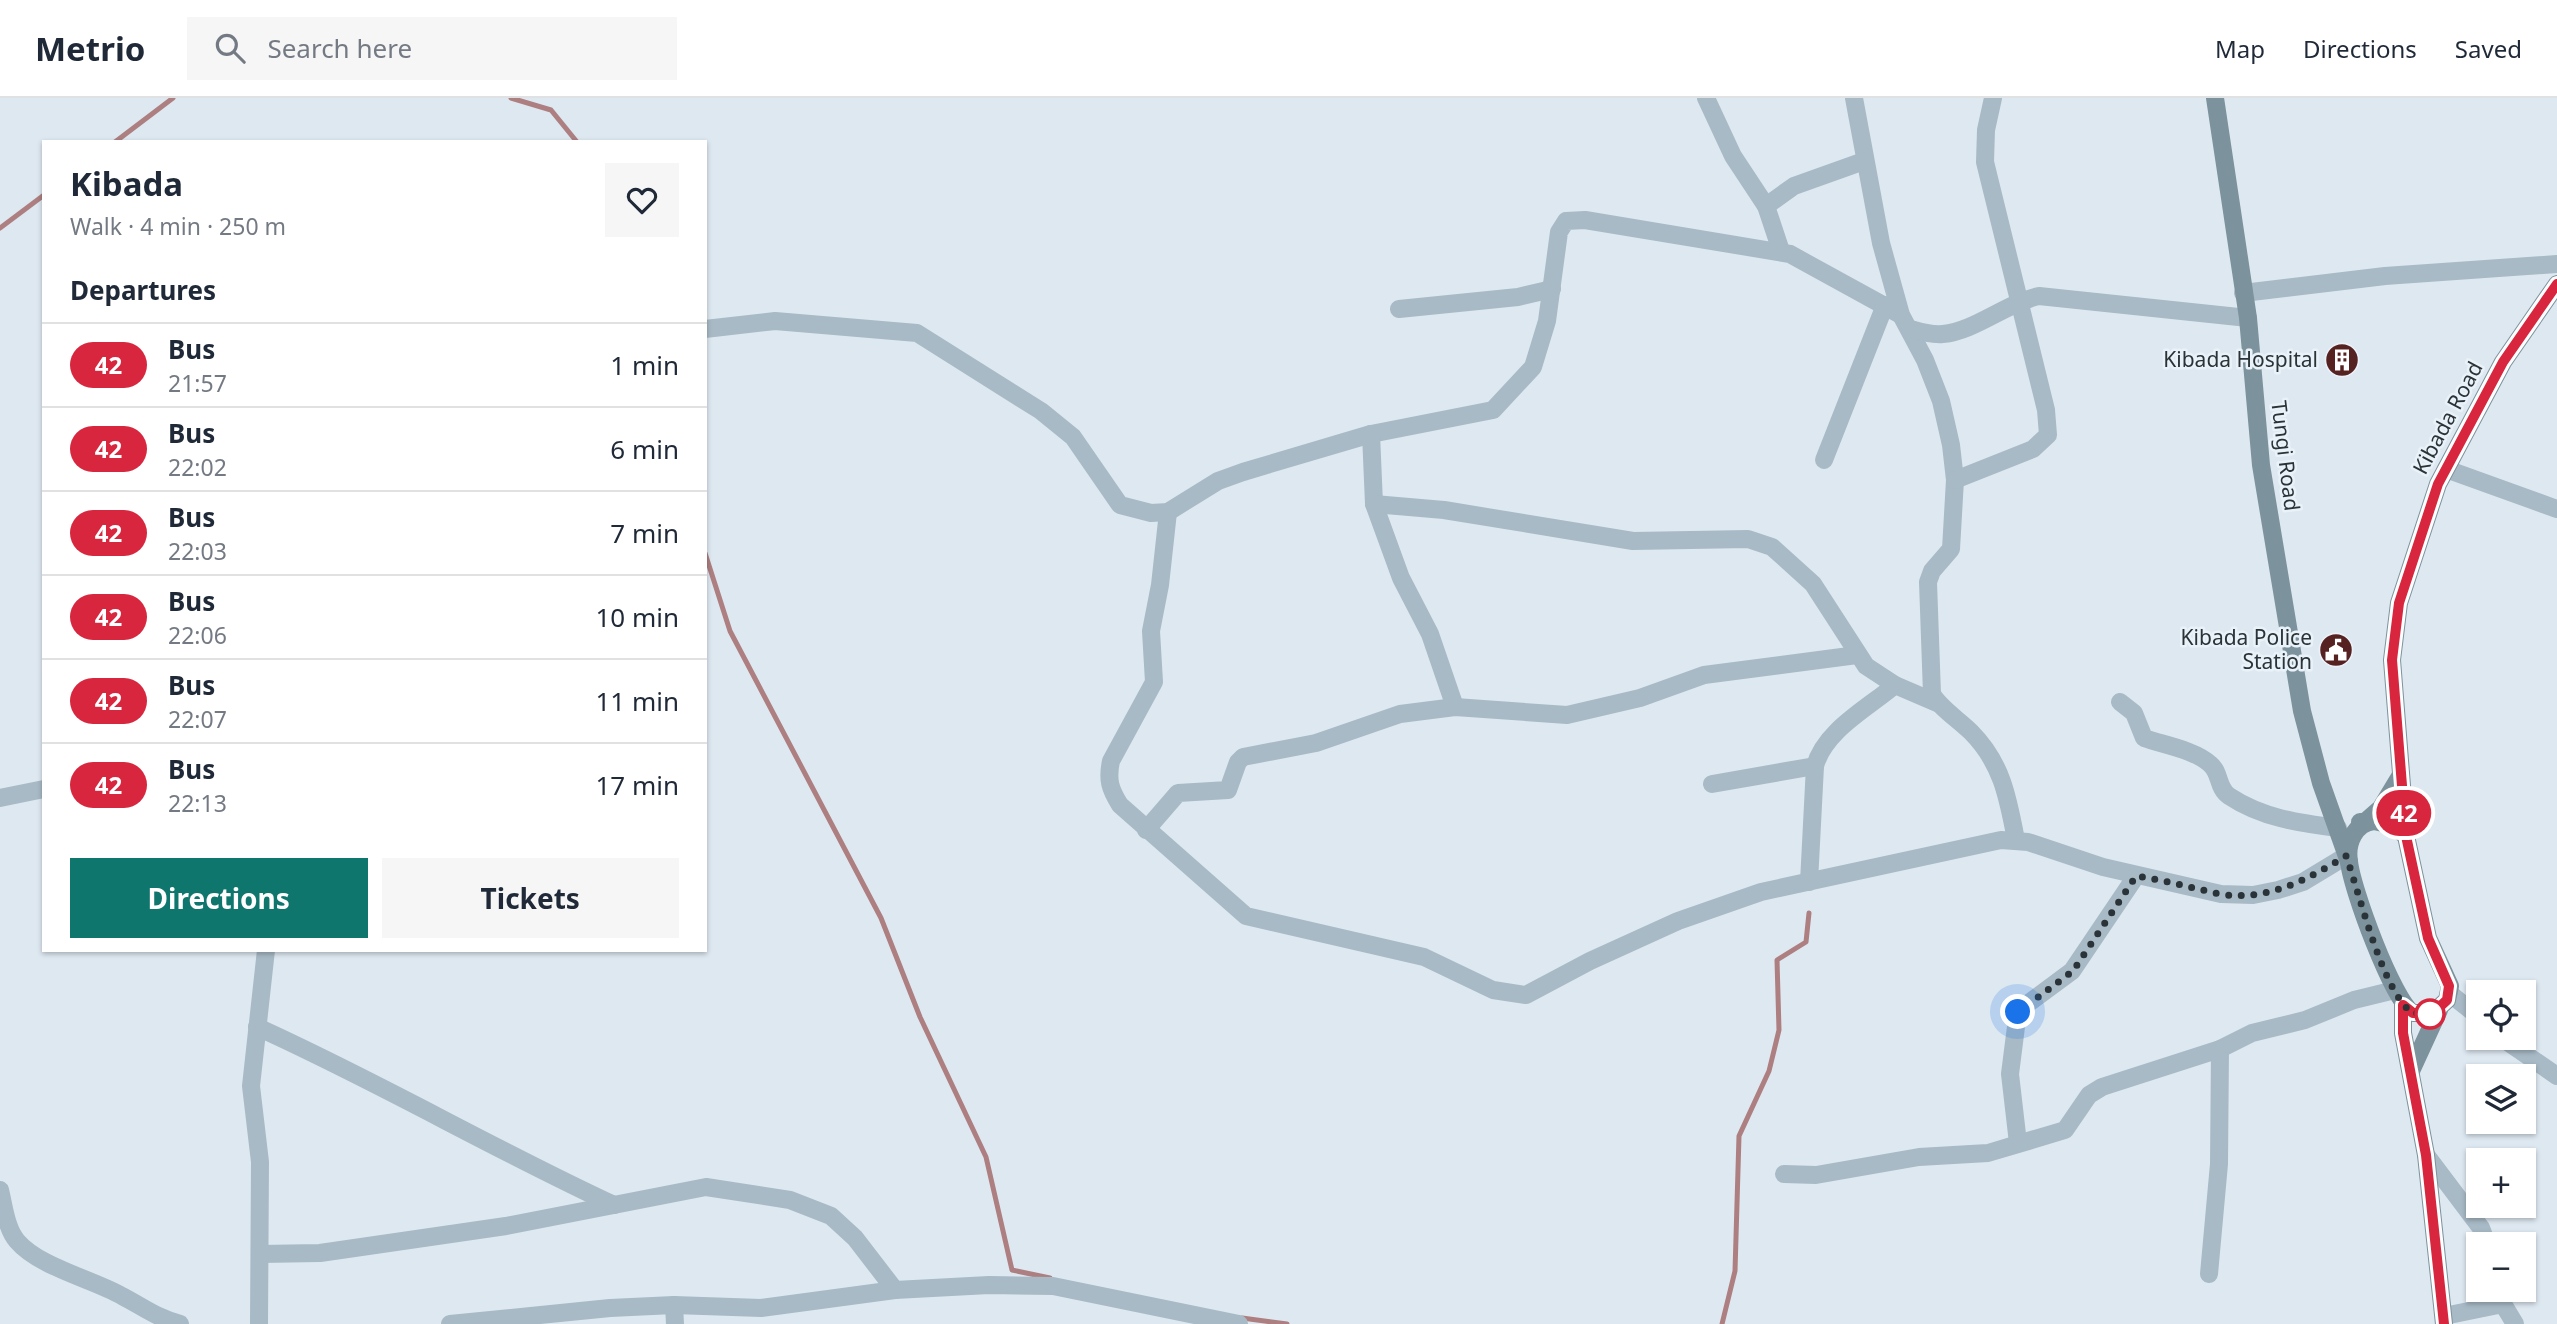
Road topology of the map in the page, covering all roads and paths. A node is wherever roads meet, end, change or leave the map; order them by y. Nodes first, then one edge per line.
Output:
1 (1706, 98) edge
2 (1854, 98) edge
3 (1993, 98) edge
4 (2215, 98) edge
5 (1864, 161) junction
6 (1766, 206) junction
7 (1782, 251) junction
8 (2557, 264) edge
9 (2557, 284) edge
10 (1552, 289) junction
11 (2243, 293) junction
12 (2021, 300) junction
13 (1885, 305) junction
14 (1399, 309) dead end
15 (2248, 318) junction
16 (1906, 322) junction
17 (707, 329) edge
18 (1371, 434) junction
19 (1824, 460) dead end
20 (2446, 469) junction
21 (1955, 480) junction
22 (1374, 504) junction
23 (2557, 509) edge
24 (1168, 512) junction
25 (1857, 655) junction
26 (1895, 685) junction
27 (2120, 702) dead end
28 (1937, 703) junction
29 (1455, 707) junction
30 (1815, 766) junction
31 (2401, 775) junction
32 (1712, 784) dead end
33 (42, 789) edge
34 (0, 798) edge
35 (2336, 821) junction
36 (2365, 822) junction
37 (1146, 830) junction
38 (2406, 836) junction
39 (2016, 840) junction
40 (2347, 859) junction
41 (2136, 876) junction
42 (1809, 882) junction
43 (266, 952) edge
44 (2449, 993) junction
45 (2399, 998) junction
46 (2466, 1006) edge
47 (2439, 1010) junction
48 (257, 1027) junction
49 (2220, 1049) junction
50 (2519, 1050) edge
51 (2411, 1071) junction
52 (2557, 1076) edge
53 (2018, 1143) junction
54 (2426, 1155) junction
55 (1784, 1174) dead end
56 (0, 1190) edge
57 (614, 1205) junction
58 (2482, 1232) edge
59 (260, 1254) junction
60 (2209, 1274) dead end
61 (895, 1290) junction
62 (2489, 1302) edge
63 (2504, 1302) edge
64 (674, 1305) junction
65 (2444, 1320) edge
66 (180, 1324) edge
67 (259, 1324) edge
68 (450, 1324) edge
69 (675, 1324) edge
70 (1238, 1324) edge
71 (2515, 1324) edge

1 - 6 street
2 - 5 street
3 - 12 street
4 - 11 main road, Tungi Road
5 - 6 street
5 - 16 street
6 - 7 street
7 - 10 street
7 - 13 street
8 - 11 street
9 - 20 main road, Kibada Road
10 - 14 street
10 - 18 street
11 - 15 main road, Tungi Road
12 - 15 street
12 - 16 street
12 - 21 street
13 - 16 street
13 - 19 street
15 - 35 main road, Tungi Road
16 - 21 street
17 - 24 street
18 - 22 street
18 - 24 street
20 - 23 street
20 - 31 main road, Kibada Road
21 - 28 street
22 - 25 street
22 - 29 street
24 - 37 street
25 - 26 street
25 - 29 street
26 - 28 street
26 - 30 street
27 - 35 street
28 - 39 street
29 - 37 street
30 - 32 street
30 - 42 street
31 - 36 main road
31 - 38 main road, Kibada Road
33 - 34 street
35 - 36 main road
35 - 40 main road, Tungi Road
36 - 38 main road
36 - 40 main road
37 - 42 street
38 - 44 main road, Kibada Road
39 - 41 street
39 - 42 street
40 - 41 street
40 - 45 main road, Tungi Road
41 - 53 street
43 - 48 street
44 - 46 street
44 - 47 main road
45 - 47 main road
45 - 49 street
45 - 51 main road
47 - 51 main road
48 - 57 street
48 - 59 street
49 - 53 street
49 - 60 street
50 - 52 street
51 - 54 main road
53 - 55 street
54 - 58 street
54 - 65 main road
56 - 66 street
57 - 59 street
57 - 61 street
59 - 67 street
61 - 64 street
61 - 70 street
62 - 65 street
63 - 71 street
64 - 68 street
64 - 69 street

